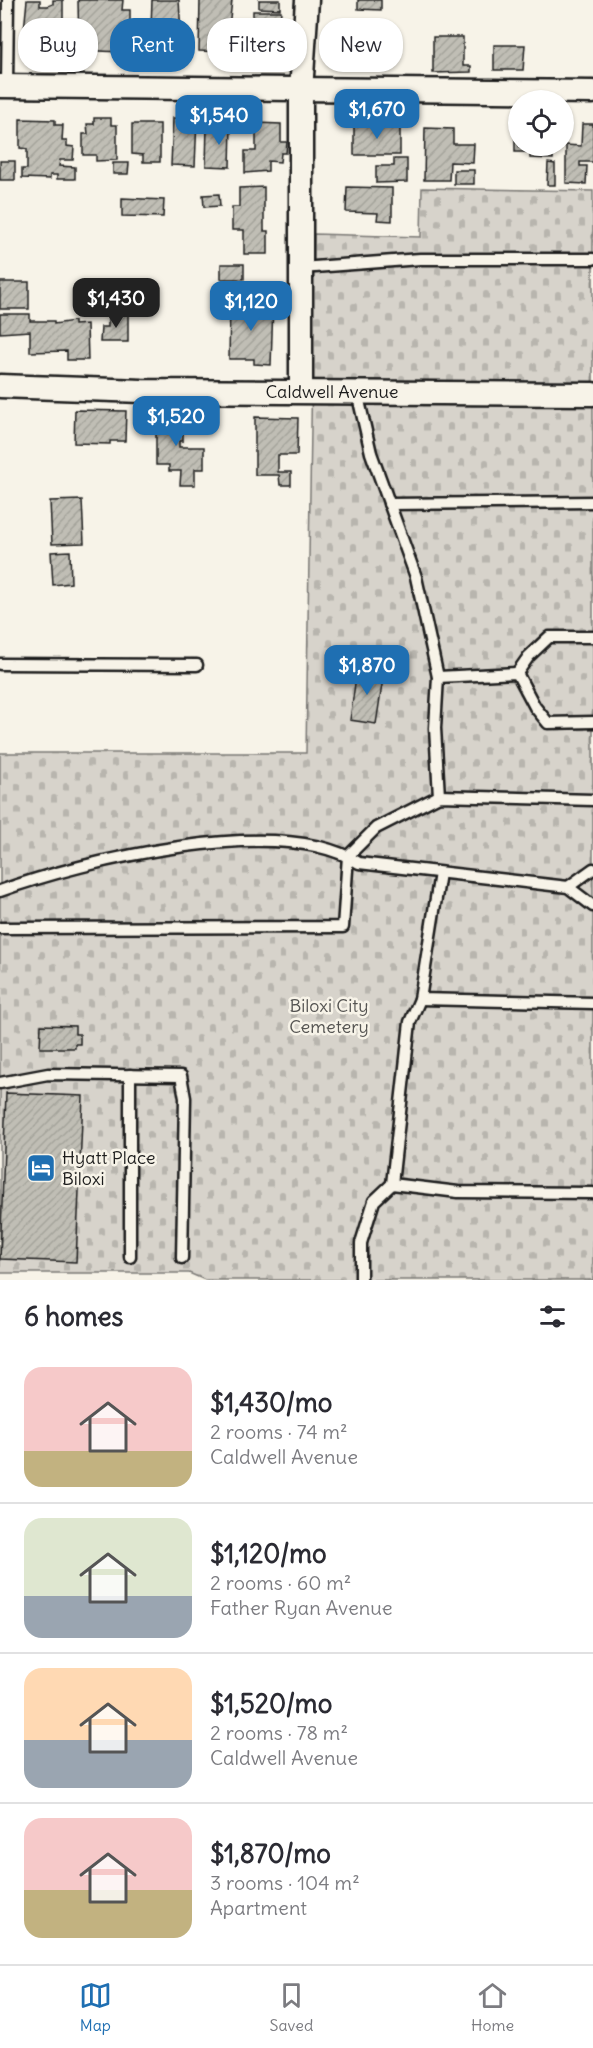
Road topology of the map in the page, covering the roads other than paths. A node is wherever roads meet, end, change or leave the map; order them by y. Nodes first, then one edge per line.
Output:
1 (8, 0) edge
2 (307, 0) edge
3 (4, 86) edge
4 (302, 91) junction
5 (593, 92) edge
6 (593, 259) edge
7 (301, 268) junction
8 (0, 386) edge
9 (301, 391) junction
10 (357, 392) junction
11 (593, 394) edge
12 (593, 502) edge
13 (389, 504) junction
14 (593, 637) edge
15 (0, 664) edge
16 (197, 665) dead end
17 (517, 673) junction
18 (438, 677) junction
19 (593, 723) edge
20 (439, 796) junction
21 (593, 800) edge
22 (348, 856) junction
23 (593, 869) edge
24 (440, 873) junction
25 (568, 887) junction
26 (0, 891) edge
27 (593, 906) edge
28 (0, 928) edge
29 (420, 999) junction
30 (593, 1003) edge
31 (130, 1075) junction
32 (0, 1083) edge
33 (392, 1184) junction
34 (593, 1193) edge
35 (129, 1257) dead end
36 (182, 1257) dead end
37 (361, 1280) edge

1 - 3 lane
2 - 4 street
3 - 4 street
4 - 5 street
4 - 7 street
6 - 7 lane
7 - 9 street
8 - 9 street, Caldwell Avenue
9 - 10 street, Caldwell Avenue
10 - 11 street, Caldwell Avenue
10 - 13 lane
12 - 13 lane
13 - 18 lane
14 - 17 lane
15 - 16 lane
17 - 18 lane
17 - 19 lane
18 - 20 lane
20 - 21 lane
20 - 22 lane
22 - 24 lane
22 - 26 lane
22 - 28 lane
23 - 25 lane
24 - 25 lane
24 - 29 lane
25 - 27 lane
29 - 30 lane
29 - 33 lane
31 - 32 lane
31 - 35 lane
31 - 36 lane
33 - 34 lane
33 - 37 lane

